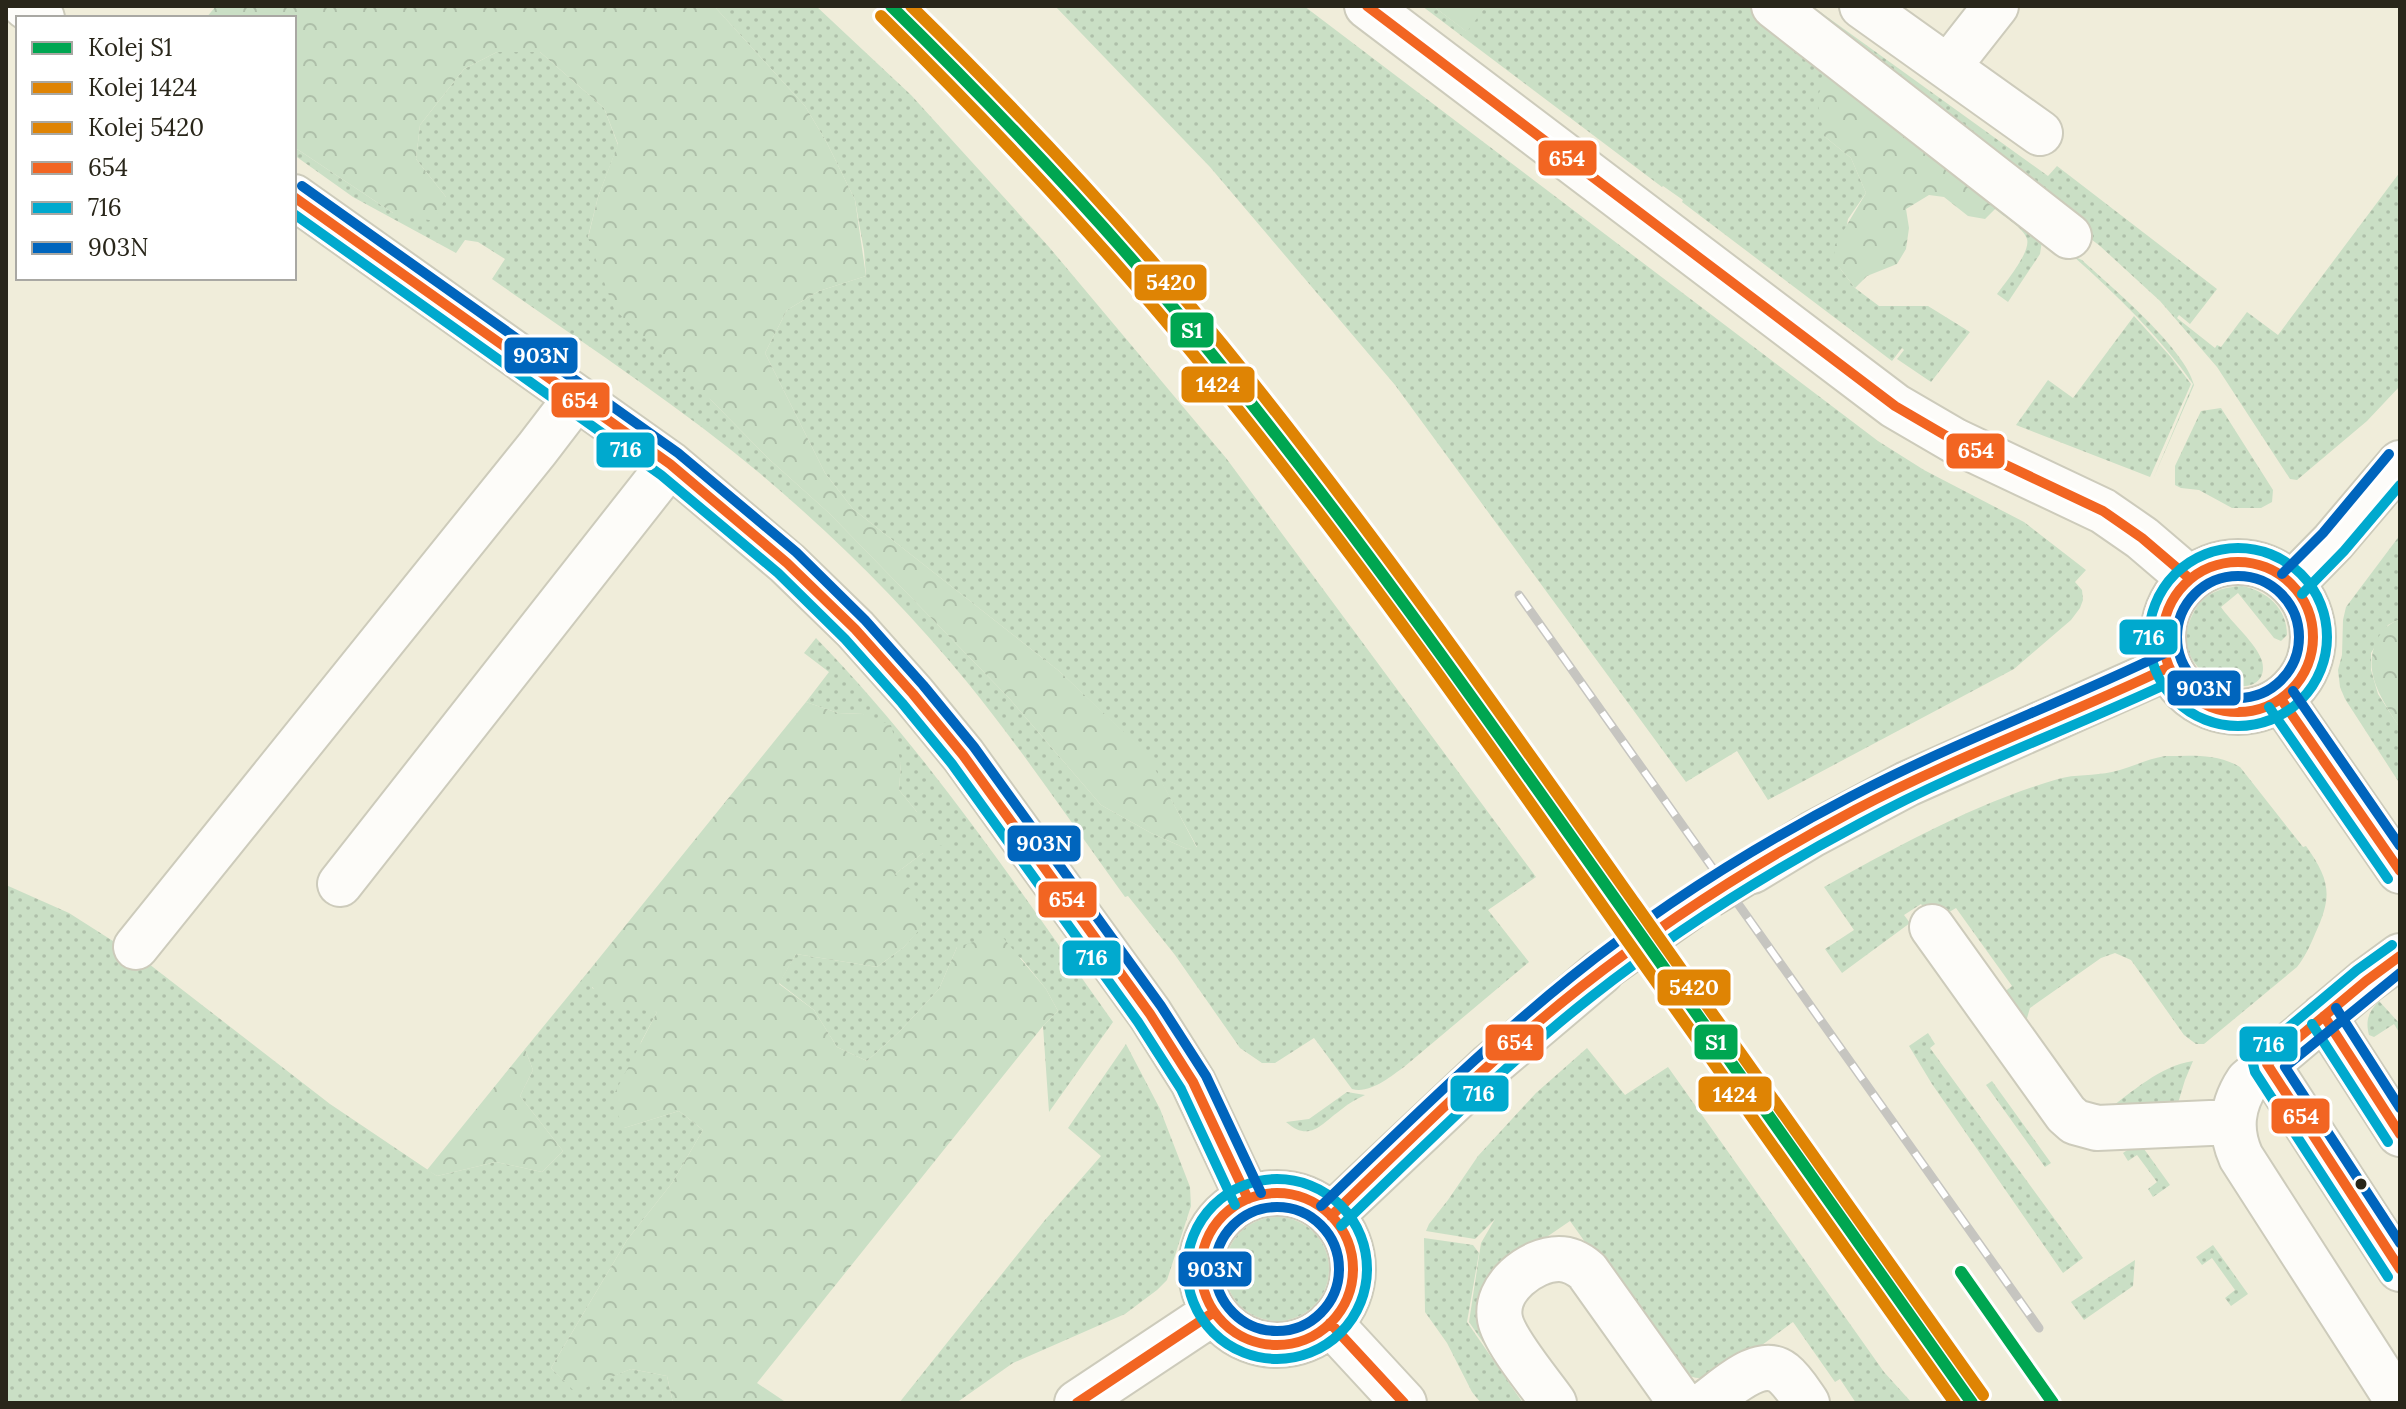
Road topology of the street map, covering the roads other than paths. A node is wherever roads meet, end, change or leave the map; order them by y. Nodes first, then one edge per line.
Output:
1 (1367, 6) edge
2 (1774, 6) edge
3 (1862, 6) edge
4 (1996, 6) edge
5 (1948, 67) junction
6 (2040, 133) dead end
7 (296, 198) edge
8 (2069, 236) dead end
9 (576, 398) junction
10 (2400, 463) edge
11 (670, 464) junction
12 (2190, 579) junction
13 (2292, 584) junction
14 (2169, 667) junction
15 (2281, 699) junction
16 (1752, 871) tunnel mouth
17 (2400, 871) edge
18 (340, 884) dead end
19 (1932, 927) dead end
20 (136, 947) dead end
21 (2400, 956) edge
22 (1601, 972) tunnel mouth
23 (2324, 1016) junction
24 (2267, 1064) junction
25 (2233, 1122) junction
26 (2400, 1134) edge
27 (1248, 1199) junction
28 (1331, 1216) junction
29 (2400, 1269) edge
30 (1214, 1312) junction
31 (1330, 1323) junction
32 (1077, 1403) edge
33 (1404, 1403) edge
34 (1554, 1403) edge
35 (1681, 1403) edge
36 (1706, 1403) edge
37 (1807, 1403) edge
38 (2399, 1403) edge

1 - 12 street
2 - 8 street
3 - 5 street
4 - 5 street
5 - 6 street
7 - 9 street
9 - 11 street
9 - 20 street
10 - 13 street
11 - 18 street
11 - 27 street
12 - 13 street
12 - 14 street
13 - 15 street
14 - 15 street
14 - 16 street
15 - 17 street
19 - 25 street
21 - 23 street
22 - 28 street
23 - 24 street
23 - 26 street
24 - 25 street
24 - 29 street
25 - 38 street
27 - 28 street
27 - 30 street
28 - 31 street
30 - 31 street
30 - 32 street
31 - 33 street
34 - 35 street
36 - 37 street

